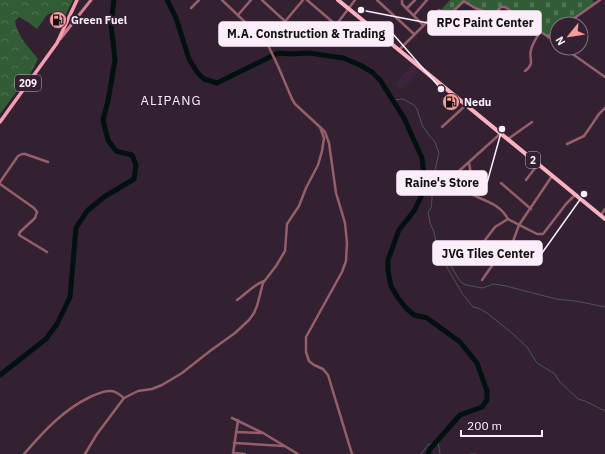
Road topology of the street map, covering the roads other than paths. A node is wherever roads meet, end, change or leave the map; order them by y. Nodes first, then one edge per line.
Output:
1 (78, 0) edge
2 (91, 0) edge
3 (199, 0) edge
4 (222, 0) edge
5 (251, 0) edge
6 (262, 0) edge
7 (303, 0) edge
8 (307, 0) edge
9 (338, 0) edge
10 (354, 0) edge
11 (377, 0) edge
12 (402, 0) edge
13 (415, 0) edge
14 (427, 0) edge
15 (598, 0) edge
16 (191, 8) dead end
17 (407, 8) junction
18 (348, 9) junction
19 (238, 15) junction
20 (414, 15) junction
21 (577, 16) edge
22 (285, 22) junction
23 (335, 24) junction
24 (423, 25) junction
25 (540, 32) junction
26 (414, 34) junction
27 (301, 36) dead end
28 (327, 37) dead end
29 (548, 37) edge
30 (57, 43) junction
31 (267, 43) junction
32 (399, 50) junction
33 (575, 56) edge
34 (525, 71) dead end
35 (605, 77) edge
36 (466, 104) junction
37 (605, 108) edge
38 (0, 122) edge
39 (532, 122) dead end
40 (320, 127) junction
41 (442, 127) dead end
42 (501, 133) junction
43 (508, 139) junction
44 (567, 144) dead end
45 (48, 162) dead end
46 (469, 162) junction
47 (538, 164) junction
48 (552, 176) junction
49 (448, 180) dead end
50 (526, 180) dead end
51 (0, 183) edge
52 (501, 183) dead end
53 (576, 194) junction
54 (531, 209) junction
55 (605, 209) edge
56 (600, 215) junction
57 (508, 219) junction
58 (605, 219) edge
59 (520, 225) junction
60 (47, 252) dead end
61 (464, 257) dead end
62 (265, 280) junction
63 (482, 280) dead end
64 (237, 300) dead end
65 (124, 398) junction
66 (232, 418) dead end
67 (238, 420) junction
68 (236, 432) junction
69 (263, 433) junction
70 (234, 443) junction
71 (286, 446) junction
72 (233, 453) edge
73 (24, 454) edge
74 (85, 454) edge
75 (245, 454) edge
76 (298, 454) edge
77 (352, 454) edge

1 - 30 main road
2 - 30 main road, 209
3 - 16 street
4 - 19 street
5 - 19 street
6 - 22 street
7 - 22 street
8 - 23 street
9 - 18 highway, 2
10 - 18 street
11 - 26 street
12 - 17 street
13 - 17 street
14 - 20 street
15 - 21 street
17 - 20 street
18 - 23 street
18 - 32 highway, 2
19 - 31 street
20 - 24 street
22 - 27 street
22 - 31 street
23 - 28 street
24 - 25 street
24 - 26 street
25 - 29 street
25 - 34 street
26 - 32 street
30 - 38 main road, 209
31 - 40 street
32 - 36 highway, 2
33 - 35 street
36 - 41 street
36 - 42 highway, 2
37 - 44 street
39 - 43 street
40 - 62 street
40 - 77 street
42 - 43 highway, 2
42 - 46 street
43 - 47 highway, 2
45 - 51 street
46 - 49 street
46 - 57 street
47 - 48 highway, 2
47 - 50 street
48 - 53 highway, 2
48 - 54 street
51 - 60 street
52 - 54 street
53 - 56 highway, 2
53 - 59 street
54 - 59 street
55 - 56 street
56 - 58 highway, 2
57 - 59 street
57 - 61 street
59 - 63 street
62 - 64 street
62 - 65 street
65 - 73 street
65 - 74 street
66 - 67 street
67 - 68 street
67 - 69 street
68 - 69 street
68 - 70 street
69 - 71 street
70 - 71 street
70 - 72 street
71 - 76 street
72 - 75 street

